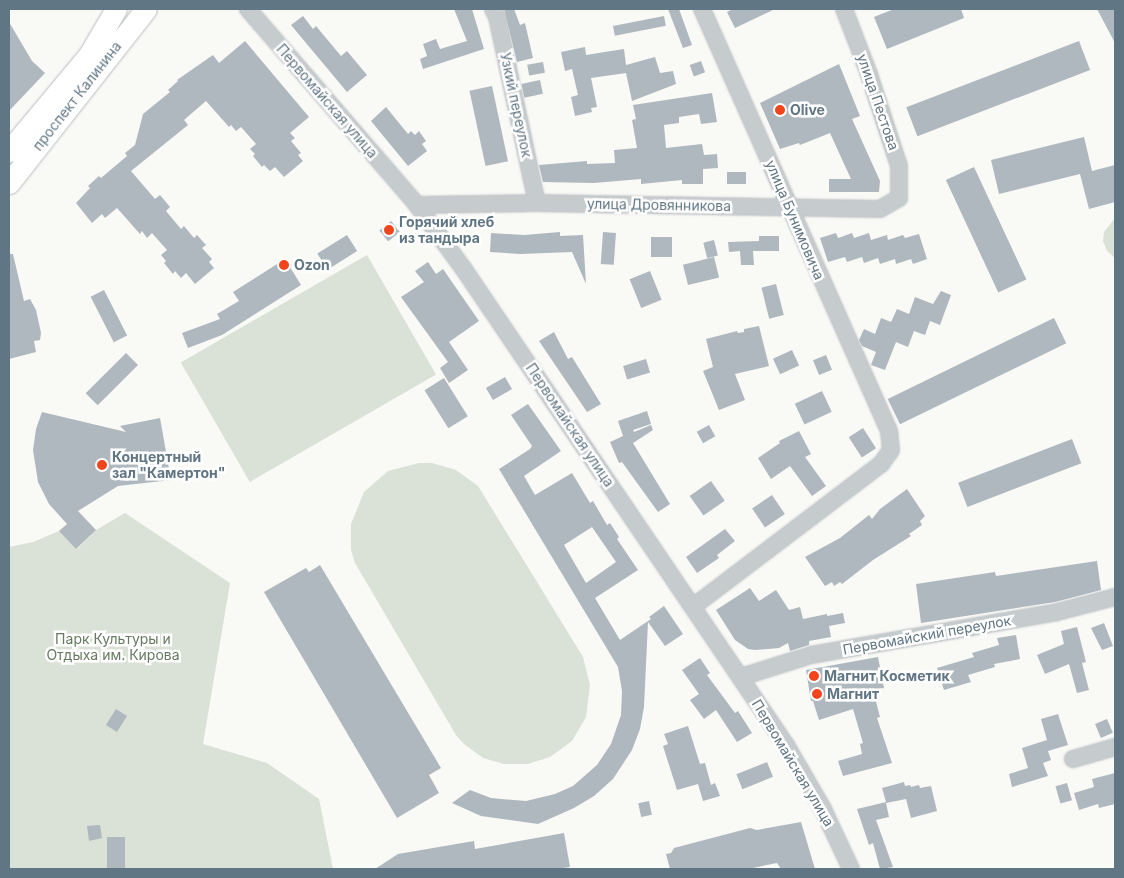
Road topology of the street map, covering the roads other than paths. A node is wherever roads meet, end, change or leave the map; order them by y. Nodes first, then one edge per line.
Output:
1 (116, 9) edge
2 (146, 9) edge
3 (248, 9) edge
4 (493, 9) edge
5 (702, 9) edge
6 (844, 9) edge
7 (9, 151) edge
8 (9, 183) edge
9 (898, 198) joint
10 (537, 203) junction
11 (417, 205) junction
12 (791, 208) junction
13 (1115, 597) edge
14 (694, 606) junction
15 (741, 677) junction
16 (1115, 747) edge
17 (1073, 759) dead end
18 (851, 869) edge

1 - 7 main road, проспект Калинина
2 - 8 main road, проспект Калинина
3 - 11 street, Первомайская улица
4 - 10 street, Узкий переулок
5 - 12 street, улица Бунимовича
6 - 9 street, улица Пестова
9 - 12 street, улица Дровянникова
10 - 11 street, улица Дровянникова
10 - 12 street, улица Дровянникова
11 - 14 street, Первомайская улица
12 - 14 street, улица Бунимовича
13 - 15 street, Первомайский переулок
14 - 15 street, Первомайская улица
15 - 18 street, Первомайская улица
16 - 17 street

